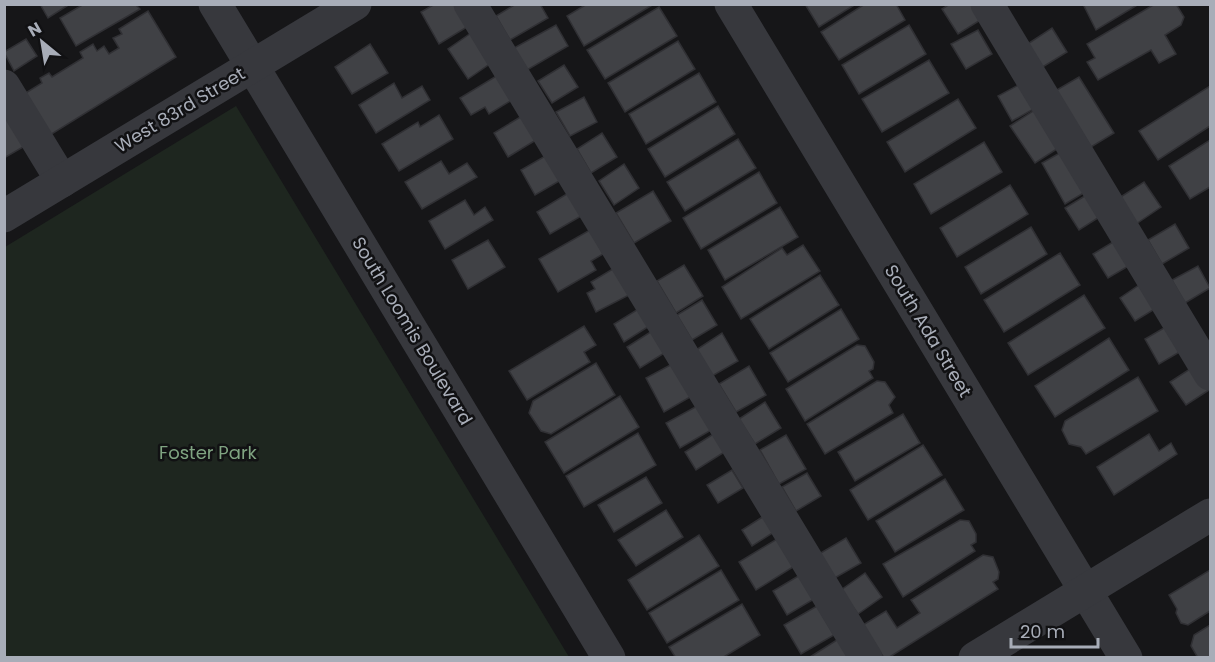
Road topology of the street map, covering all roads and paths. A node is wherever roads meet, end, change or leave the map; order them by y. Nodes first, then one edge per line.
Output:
1 (215, 4) edge
2 (355, 4) edge
3 (470, 4) edge
4 (731, 4) edge
5 (987, 4) edge
6 (252, 66) junction
7 (4, 86) edge
8 (62, 181) junction
9 (4, 216) edge
10 (1210, 374) edge
11 (1210, 515) edge
12 (1085, 591) junction
13 (609, 657) edge
14 (866, 657) edge
15 (975, 657) edge
16 (1126, 657) edge

1 - 6 street, South Loomis Boulevard
2 - 6 street, West 83rd Street
3 - 14 street
4 - 12 street, South Ada Street
5 - 10 street
6 - 8 street, West 83rd Street
6 - 13 street, South Loomis Boulevard
7 - 8 street
8 - 9 street, West 83rd Street
11 - 12 street
12 - 15 street
12 - 16 street, South Ada Street

